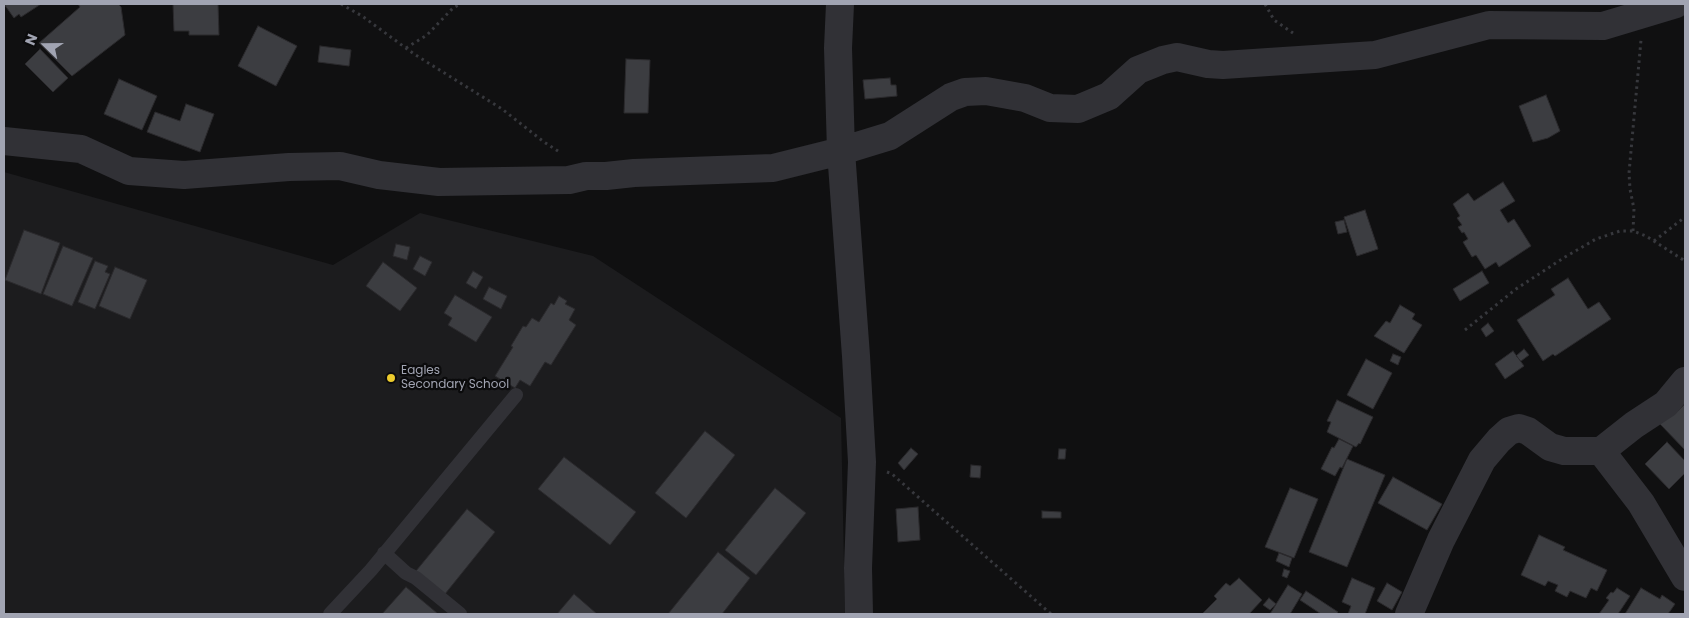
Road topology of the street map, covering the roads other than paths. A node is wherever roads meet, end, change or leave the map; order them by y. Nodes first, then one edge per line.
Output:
1 (840, 4) edge
2 (1676, 4) edge
3 (4, 141) edge
4 (841, 151) junction
5 (1685, 382) edge
6 (516, 395) dead end
7 (1601, 451) junction
8 (384, 553) junction
9 (1685, 577) edge
10 (330, 614) edge
11 (460, 614) edge
12 (858, 614) edge
13 (1409, 614) edge

1 - 4 street
2 - 4 street
3 - 4 street
4 - 12 street
5 - 7 street
6 - 8 lane
7 - 9 street
7 - 13 street
8 - 10 lane
8 - 11 lane

